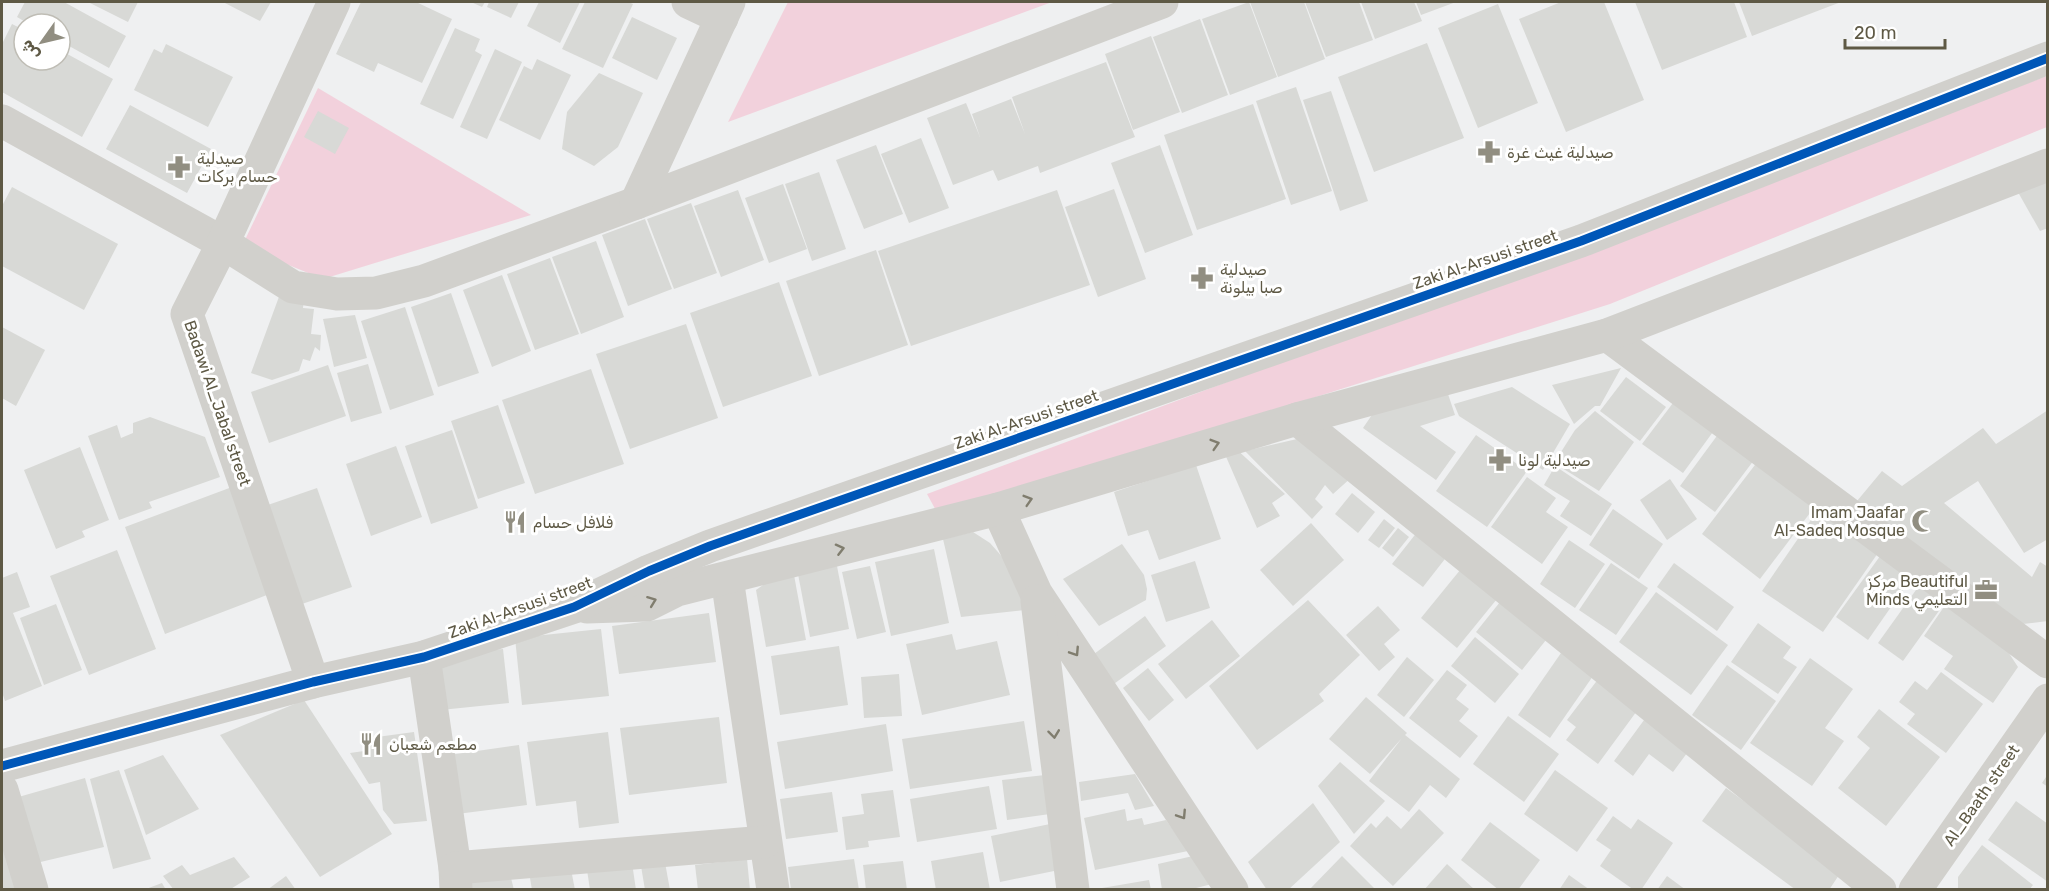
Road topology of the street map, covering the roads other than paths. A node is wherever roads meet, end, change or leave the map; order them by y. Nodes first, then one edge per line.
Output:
1 (334, 2) edge
2 (688, 2) edge
3 (1162, 2) edge
4 (725, 10) edge
5 (2048, 58) edge
6 (2, 121) edge
7 (2048, 165) edge
8 (636, 203) junction
9 (223, 243) junction
10 (1607, 335) junction
11 (1297, 419) junction
12 (998, 509) junction
13 (727, 578) junction
14 (1036, 593) junction
15 (574, 607) junction
16 (424, 657) junction
17 (2048, 662) edge
18 (313, 682) junction
19 (2048, 700) edge
20 (2, 766) edge
21 (2, 790) edge
22 (765, 842) junction
23 (455, 879) edge
24 (32, 890) edge
25 (773, 890) edge
26 (1073, 890) edge
27 (1232, 890) edge
28 (1880, 890) edge
29 (1915, 890) edge

1 - 9 street, Badawi Al_Jabal street
2 - 4 street
3 - 8 street
4 - 8 street
5 - 15 street, Zaki Al-Arsusi street
6 - 9 street
7 - 10 street
8 - 9 street
9 - 18 street, Badawi Al_Jabal street
10 - 11 street
10 - 17 street
12 -> 11 street
11 - 28 street
13 -> 12 street
12 - 14 street
15 -> 13 street
13 - 22 street
14 -> 26 street
14 -> 27 street
15 - 16 street, Zaki Al-Arsusi street
16 - 18 street, Zaki Al-Arsusi street
16 - 23 street
18 - 20 street, Zaki Al-Arsusi street
19 - 29 street, Al_Baath street
21 - 24 street
22 - 23 street
22 - 25 street

